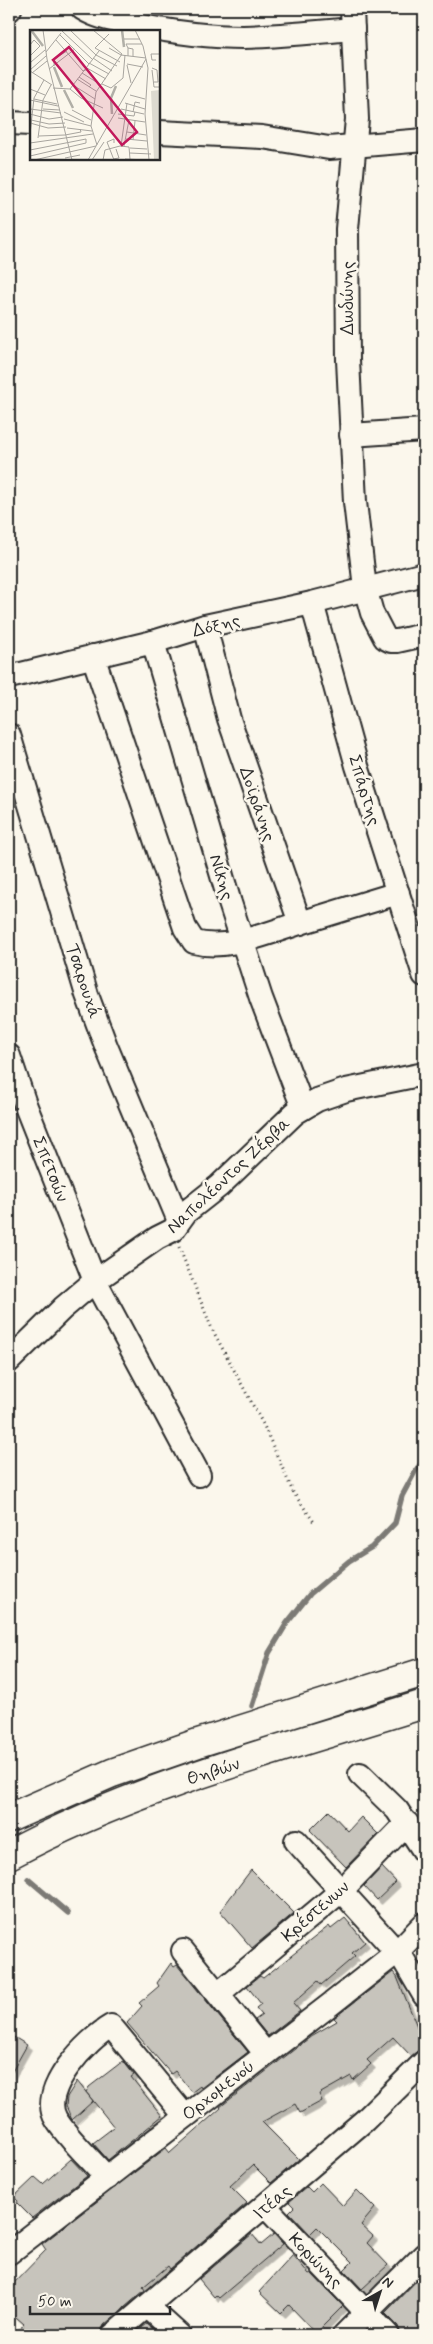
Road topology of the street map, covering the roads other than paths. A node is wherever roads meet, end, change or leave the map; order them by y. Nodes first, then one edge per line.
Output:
1 (83, 9) edge
2 (352, 19) edge
3 (9, 123) edge
4 (30, 124) edge
5 (160, 132) edge
6 (424, 140) edge
7 (355, 146) junction
8 (424, 430) edge
9 (351, 435) junction
10 (424, 574) edge
11 (365, 588) junction
12 (312, 603) junction
13 (205, 626) junction
14 (424, 635) edge
15 (153, 642) junction
16 (93, 656) junction
17 (9, 677) edge
18 (9, 735) edge
19 (398, 894) junction
20 (300, 923) junction
21 (243, 940) junction
22 (424, 975) edge
23 (9, 1056) edge
24 (424, 1074) edge
25 (303, 1108) junction
26 (176, 1226) junction
27 (95, 1281) junction
28 (9, 1361) edge
29 (199, 1475) dead end
30 (424, 1672) edge
31 (424, 1704) edge
32 (360, 1774) dead end
33 (9, 1818) edge
34 (407, 1823) junction
35 (296, 1841) dead end
36 (424, 1851) edge
37 (9, 1855) edge
38 (342, 1890) junction
39 (424, 1924) edge
40 (183, 1951) dead end
41 (397, 1952) junction
42 (218, 1994) junction
43 (424, 1995) edge
44 (266, 2054) junction
45 (424, 2062) edge
46 (185, 2116) junction
47 (107, 2178) junction
48 (266, 2207) junction
49 (9, 2253) edge
50 (424, 2255) edge
51 (148, 2307) junction
52 (366, 2313) junction
53 (114, 2335) edge
54 (179, 2335) edge
55 (344, 2335) edge
56 (388, 2335) edge

1 - 2 street
2 - 7 street, Δωδώνης
3 - 4 street
5 - 7 street
6 - 7 street
7 - 9 street, Δωδώνης
8 - 9 street
9 - 11 street, Δωδώνης
10 - 11 street, Δόξης
11 - 12 street, Δόξης
11 - 14 street, Δωδώνης
12 - 13 street, Δόξης
12 - 19 street, Σπάρτης
13 - 15 street, Δόξης
13 - 20 street, Δοϊράνης
15 - 16 street, Δόξης
15 - 21 street, Νίκης
16 - 17 street, Δόξης
16 - 21 street
18 - 26 street, Τσαρουχά
19 - 20 street
19 - 22 street, Σπάρτης
20 - 21 street
21 - 25 street, Νίκης
23 - 27 street, Σπετσών
24 - 25 street, Ναπολέοντος Ζέρβα
25 - 26 street, Ναπολέοντος Ζέρβα
26 - 27 street, Ναπολέοντος Ζέρβα
27 - 28 street, Ναπολέοντος Ζέρβα
27 - 29 street, Σπετσών
30 - 33 main road, Θηβών
31 - 37 main road, Θηβών
32 - 34 street
34 - 36 street
34 - 38 street, Κρέστενων
35 - 38 street
38 - 41 street
38 - 42 street, Κρέστενων
39 - 41 street, Ορχομενού
40 - 42 street
41 - 43 street
41 - 44 street, Ορχομενού
42 - 44 street
44 - 46 street, Ορχομενού
45 - 48 street, Ιτέας
46 - 47 street, Ορχομενού
46 - 47 street
47 - 49 street, Ορχομενού
48 - 51 street, Ιτέας
48 - 52 street, Κορώνης
50 - 52 street
51 - 53 street, Ιτέας
51 - 54 street
52 - 55 street
52 - 56 street, Κορώνης

